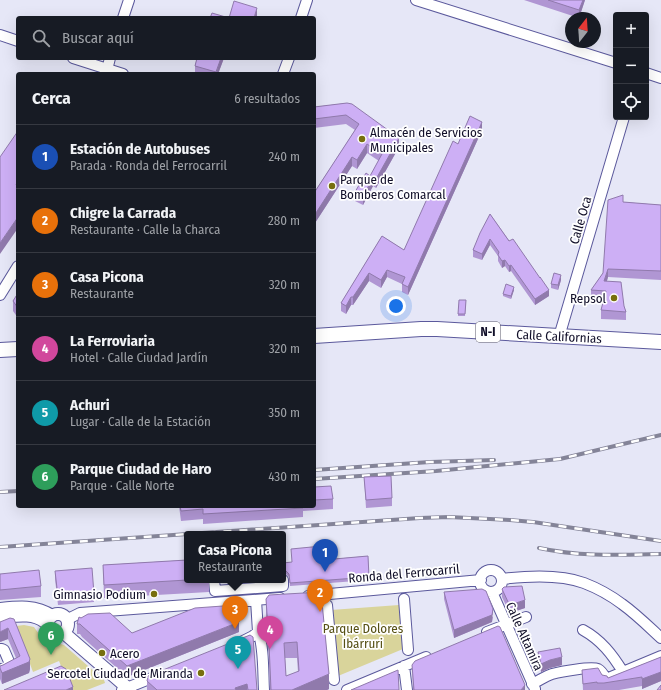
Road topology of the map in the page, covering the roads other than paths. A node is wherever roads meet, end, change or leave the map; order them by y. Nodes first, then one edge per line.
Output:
1 (128, 0) edge
2 (307, 0) edge
3 (416, 0) edge
4 (124, 16) edge
5 (302, 16) edge
6 (0, 35) edge
7 (16, 40) edge
8 (78, 60) edge
9 (110, 60) edge
10 (288, 60) edge
11 (613, 62) edge
12 (107, 72) edge
13 (284, 72) edge
14 (649, 74) edge
15 (661, 78) edge
16 (623, 120) edge
17 (16, 269) edge
18 (0, 295) edge
19 (316, 329) edge
20 (561, 330) junction
21 (316, 336) edge
22 (661, 336) edge
23 (661, 342) edge
24 (16, 348) edge
25 (0, 350) edge
26 (16, 355) edge
27 (0, 356) edge
28 (502, 579) junction
29 (481, 580) junction
30 (214, 583) edge
31 (283, 583) edge
32 (492, 592) junction
33 (404, 599) dead end
34 (256, 600) junction
35 (327, 605) dead end
36 (0, 608) edge
37 (0, 617) edge
38 (526, 617) dead end
39 (68, 619) junction
40 (50, 620) junction
41 (506, 625) junction
42 (582, 630) dead end
43 (258, 632) junction
44 (64, 633) junction
45 (477, 636) edge
46 (661, 638) edge
47 (229, 646) edge
48 (0, 649) edge
49 (408, 650) dead end
50 (435, 654) edge
51 (661, 656) edge
52 (404, 666) junction
53 (0, 670) edge
54 (166, 672) edge
55 (623, 672) junction
56 (334, 680) dead end
57 (534, 687) edge
58 (126, 689) edge
59 (264, 690) edge
60 (347, 690) edge
61 (407, 690) edge

1 - 4 street
2 - 5 street
3 - 11 street
6 - 7 street
8 - 12 street
9 - 12 street
10 - 13 street
14 - 15 street
16 - 20 street, Calle Oca
17 - 18 street
19 - 20 highway, Calle Californias / N-I
20 - 22 highway, Calle Californias / N-I
21 - 23 highway, Calle Californias / N-I
24 - 25 highway
26 - 27 highway
28 - 29 street, Ronda del Ferrocarril
28 - 32 street
28 - 46 street, Ronda del Ferrocarril
29 - 32 street
29 - 34 street, Ronda del Ferrocarril
30 - 31 street
32 - 41 street, Calle Altamira
33 - 49 street
34 - 39 street, Ronda del Ferrocarril
34 - 43 street
35 - 56 street
36 - 40 main road
37 - 40 main road
38 - 41 street
39 - 40 main road
39 - 44 main road
40 - 44 main road
41 - 45 street
41 - 57 street, Calle Altamira
42 - 55 street
43 - 47 street
43 - 59 street
44 - 58 main road
48 - 53 street
50 - 52 street
51 - 55 street
52 - 60 street
52 - 61 street
54 - 58 street
55 - 57 street

